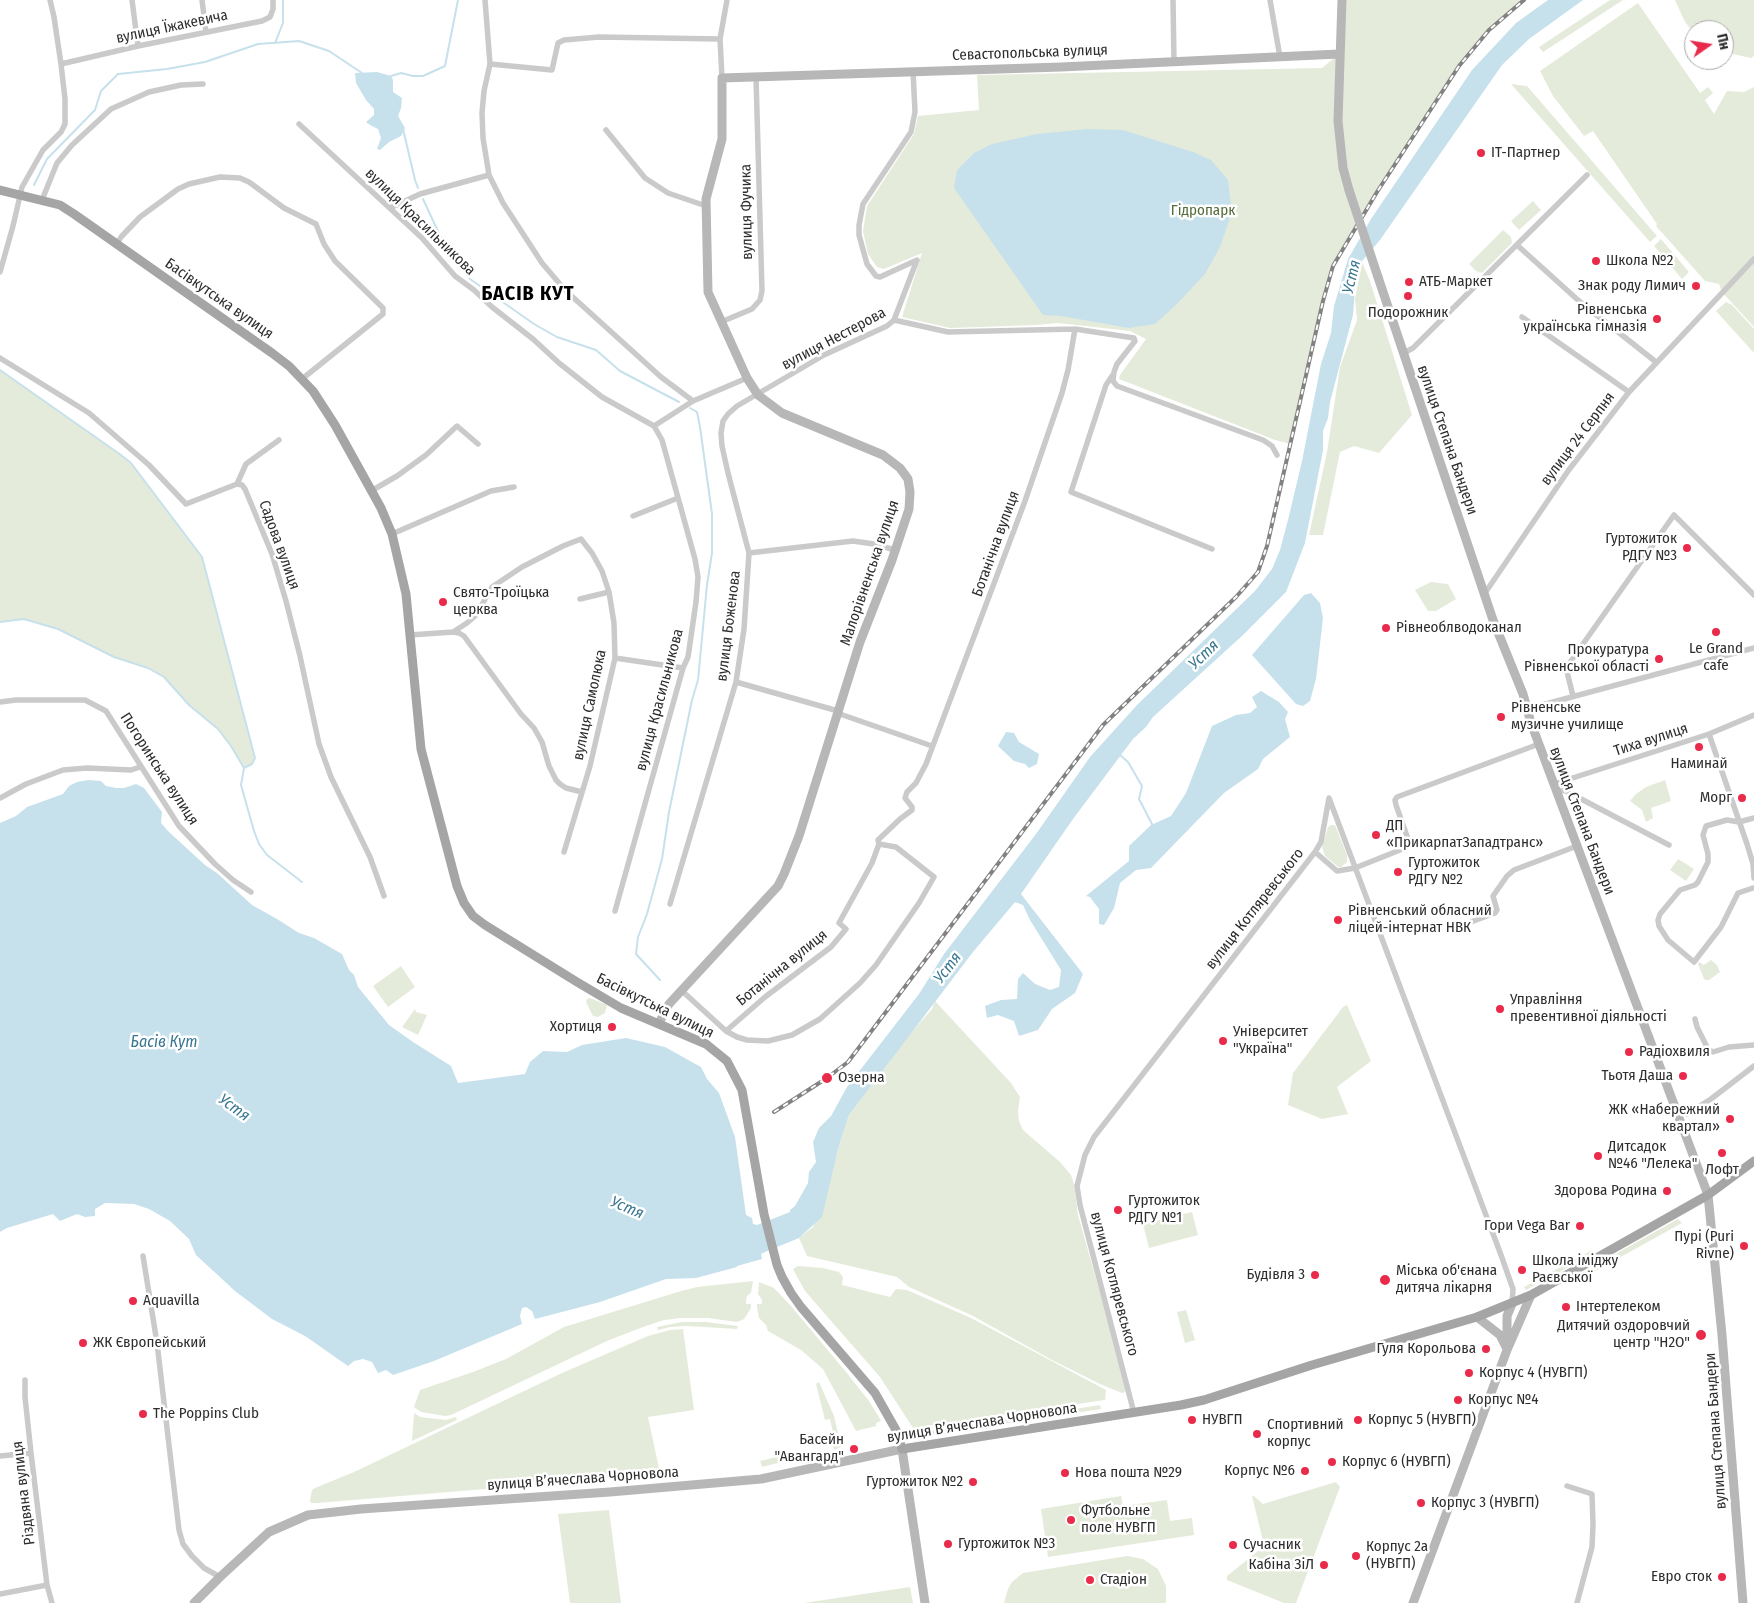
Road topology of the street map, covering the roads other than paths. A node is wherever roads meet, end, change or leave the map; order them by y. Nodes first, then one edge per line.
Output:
1 (50, 0) edge
2 (132, 0) edge
3 (202, 0) edge
4 (274, 0) edge
5 (485, 0) edge
6 (727, 0) edge
7 (1173, 0) edge
8 (1270, 0) edge
9 (1342, 0) edge
10 (206, 32) junction
11 (720, 39) junction
12 (138, 46) junction
13 (1340, 54) junction
14 (1280, 57) junction
15 (1174, 62) junction
16 (61, 64) junction
17 (490, 64) junction
18 (913, 71) junction
19 (756, 77) junction
20 (722, 78) junction
21 (203, 84) dead end
22 (299, 124) dead end
23 (606, 130) dead end
24 (490, 175) junction
25 (1587, 175) dead end
26 (0, 190) edge
27 (20, 194) junction
28 (42, 200) junction
29 (706, 206) junction
30 (390, 208) junction
31 (117, 244) junction
32 (1517, 245) junction
33 (1754, 259) edge
34 (0, 272) edge
35 (1522, 316) dead end
36 (894, 320) junction
37 (721, 322) junction
38 (1075, 329) junction
39 (1404, 353) junction
40 (0, 358) edge
41 (1656, 362) junction
42 (1112, 376) junction
43 (747, 378) junction
44 (302, 379) junction
45 (1629, 392) junction
46 (758, 395) junction
47 (693, 401) junction
48 (654, 426) junction
49 (279, 440) dead end
50 (478, 444) dead end
51 (1277, 455) dead end
52 (237, 484) junction
53 (514, 487) dead end
54 (371, 491) junction
55 (678, 498) junction
56 (633, 516) dead end
57 (392, 534) junction
58 (1212, 549) dead end
59 (895, 550) junction
60 (749, 552) junction
61 (609, 592) junction
62 (1484, 594) junction
63 (1754, 595) edge
64 (580, 599) dead end
65 (453, 632) junction
66 (410, 635) junction
67 (1754, 648) edge
68 (614, 658) junction
69 (683, 668) junction
70 (736, 682) junction
71 (1572, 696) junction
72 (0, 702) edge
73 (1527, 709) junction
74 (837, 712) junction
75 (1754, 715) edge
76 (1709, 734) junction
77 (1539, 744) junction
78 (932, 746) junction
79 (140, 767) junction
80 (1556, 788) junction
81 (582, 792) junction
82 (0, 798) edge
83 (1754, 818) edge
84 (1739, 822) junction
85 (879, 844) junction
86 (1669, 845) dead end
87 (1577, 846) junction
88 (564, 852) dead end
89 (1315, 852) junction
90 (1356, 868) junction
91 (1754, 879) edge
92 (1753, 889) edge
93 (251, 892) dead end
94 (384, 896) dead end
95 (670, 904) dead end
96 (615, 911) dead end
97 (1452, 930) dead end
98 (681, 990) junction
99 (1695, 1019) dead end
100 (659, 1023) junction
101 (726, 1031) junction
102 (1754, 1044) edge
103 (1754, 1066) edge
104 (1687, 1114) dead end
105 (1754, 1161) edge
106 (1708, 1195) junction
107 (143, 1256) dead end
108 (1531, 1295) junction
109 (1512, 1304) junction
110 (1477, 1317) junction
111 (1520, 1321) junction
112 (1507, 1350) junction
113 (25, 1380) dead end
114 (1134, 1413) junction
115 (902, 1449) junction
116 (32, 1453) junction
117 (0, 1456) edge
118 (1567, 1486) dead end
119 (220, 1576) junction
120 (47, 1585) junction
121 (0, 1594) edge
122 (52, 1603) edge
123 (194, 1603) edge
124 (925, 1603) edge
125 (1413, 1603) edge
126 (1577, 1603) edge
127 (1743, 1603) edge

1 - 16 street
2 - 12 street
3 - 10 street
4 - 10 street, вулиця Їжакевича
5 - 17 street
6 - 11 street, Малорівненська вулиця
7 - 15 street
8 - 14 street
9 - 13 main road, вулиця Степана Бандери
10 - 12 street, вулиця Їжакевича
11 - 17 street
11 - 20 street, Малорівненська вулиця
12 - 16 street, вулиця Їжакевича
13 - 14 main road, Севастопольська вулиця
13 - 39 main road, вулиця Степана Бандери, bridge
14 - 15 main road, Севастопольська вулиця
15 - 18 main road, Севастопольська вулиця
16 - 27 street
17 - 24 street
18 - 19 main road, Севастопольська вулиця
18 - 36 street
19 - 20 main road, Севастопольська вулиця
19 - 37 street, вулиця Фучика
20 - 29 main road, Малорівненська вулиця
21 - 28 street
22 - 30 street, вулиця Красильникова
23 - 29 street
24 - 30 street
24 - 47 street
25 - 32 street
26 - 27 main road, Басівкутська вулиця
27 - 28 main road, Басівкутська вулиця
27 - 34 street
28 - 31 main road, Басівкутська вулиця
29 - 37 main road, Малорівненська вулиця
30 - 48 street, вулиця Красильникова
31 - 44 main road, Басівкутська вулиця
31 - 44 street
32 - 39 street
32 - 41 street
33 - 41 street, вулиця 24 Серпня
35 - 45 street
36 - 38 street, вулиця Нестерова
36 - 46 street, вулиця Нестерова
37 - 43 main road, Малорівненська вулиця
38 - 42 street
38 - 78 street, Ботанічна вулиця
39 - 62 main road, вулиця Степана Бандери
40 - 52 street
41 - 45 street, вулиця 24 Серпня
42 - 51 street
42 - 58 street
43 - 46 main road, Малорівненська вулиця
43 - 47 street
44 - 54 main road, Басівкутська вулиця
45 - 62 street, вулиця 24 Серпня
46 - 59 main road, Малорівненська вулиця
46 - 60 street, вулиця Боженова
47 - 48 street
48 - 55 street, вулиця Красильникова
49 - 52 street
50 - 54 street
52 - 94 street, Садова вулиця
53 - 57 street
54 - 57 main road, Басівкутська вулиця
55 - 56 street
55 - 69 street, вулиця Красильникова
57 - 66 main road, Басівкутська вулиця
59 - 60 street
59 - 74 main road, Малорівненська вулиця
60 - 70 street, вулиця Боженова
61 - 64 street
61 - 65 street, вулиця Самолюка
61 - 68 street, вулиця Самолюка
62 - 73 main road, вулиця Степана Бандери
63 - 71 street
65 - 66 street
65 - 81 street
66 - 100 main road, Басівкутська вулиця
67 - 71 street
68 - 69 street
68 - 81 street, вулиця Самолюка
69 - 96 street, вулиця Красильникова
70 - 74 street
70 - 95 street, вулиця Боженова
71 - 73 street
72 - 79 street, Погоринська вулиця
73 - 77 main road, вулиця Степана Бандери
74 - 78 street
74 - 98 main road, Малорівненська вулиця
75 - 76 street, Тиха вулиця
76 - 80 street, Тиха вулиця
76 - 84 street
77 - 80 main road, вулиця Степана Бандери
77 - 90 street
78 - 85 street, Ботанічна вулиця
79 - 82 street
79 - 93 street, Погоринська вулиця
80 - 86 street
80 - 87 main road, вулиця Степана Бандери
81 - 88 street, вулиця Самолюка
83 - 84 street
84 - 91 street
84 - 92 street
85 - 101 street, Ботанічна вулиця
85 - 101 street
87 - 97 street
87 - 106 main road, вулиця Степана Бандери
89 - 90 street, вулиця Котляревського
89 - 90 street
89 - 114 street, вулиця Котляревського
90 - 109 street
91 - 92 street
98 - 100 main road, Малорівненська вулиця
98 - 101 street
99 - 102 street
100 - 115 main road, Басівкутська вулиця
103 - 104 street
105 - 106 main road, вулиця Вʼячеслава Чорновола
106 - 108 main road, вулиця Вʼячеслава Чорновола
106 - 127 main road, вулиця Степана Бандери
107 - 119 street
108 - 109 main road, вулиця Вʼячеслава Чорновола
108 - 111 main road
109 - 110 main road, вулиця Вʼячеслава Чорновола
109 - 111 main road
109 - 112 main road
110 - 112 main road
110 - 114 main road, вулиця Вʼячеслава Чорновола
111 - 112 main road
112 - 125 main road
113 - 116 street, Різдвяна вулиця
114 - 115 main road, вулиця Вʼячеслава Чорновола
115 - 119 main road, вулиця Вʼячеслава Чорновола
115 - 124 main road
116 - 117 street
116 - 120 street, Різдвяна вулиця
118 - 126 street
119 - 123 main road, вулиця Вʼячеслава Чорновола
120 - 121 street
120 - 122 street, Різдвяна вулиця

